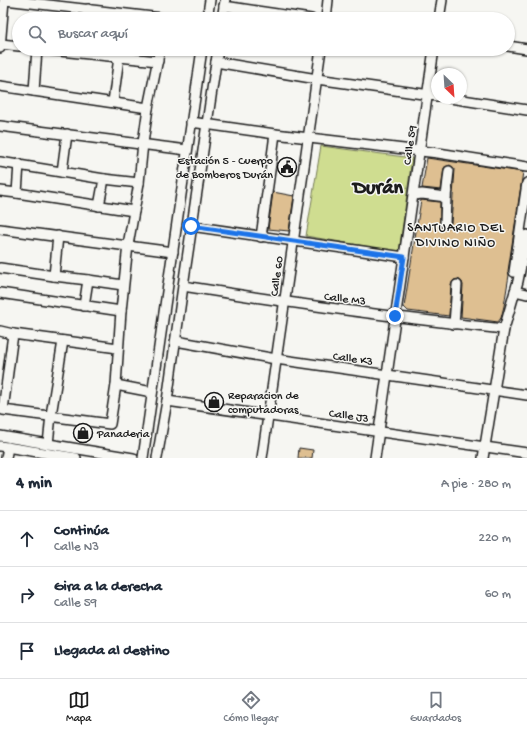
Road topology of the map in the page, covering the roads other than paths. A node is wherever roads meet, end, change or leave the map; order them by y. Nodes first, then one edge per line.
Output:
1 (8, 0) edge
2 (100, 0) edge
3 (210, 0) edge
4 (328, 0) edge
5 (442, 0) edge
6 (54, 3) edge
7 (224, 3) edge
8 (88, 9) junction
9 (98, 10) junction
10 (87, 12) edge
11 (113, 12) edge
12 (208, 12) edge
13 (273, 12) edge
14 (327, 12) edge
15 (440, 12) edge
16 (0, 46) edge
17 (12, 46) edge
18 (515, 47) edge
19 (527, 49) edge
20 (38, 56) edge
21 (112, 56) edge
22 (159, 56) edge
23 (201, 56) edge
24 (217, 56) edge
25 (320, 56) edge
26 (434, 56) edge
27 (119, 57) junction
28 (158, 61) junction
29 (216, 62) junction
30 (433, 68) edge
31 (317, 79) junction
32 (0, 86) edge
33 (34, 91) junction
34 (431, 95) edge
35 (431, 100) edge
36 (467, 101) edge
37 (113, 102) junction
38 (148, 108) junction
39 (527, 110) edge
40 (191, 122) junction
41 (207, 124) junction
42 (0, 126) edge
43 (67, 134) junction
44 (275, 134) junction
45 (308, 137) junction
46 (143, 143) junction
47 (187, 150) junction
48 (420, 150) junction
49 (0, 162) edge
50 (19, 164) junction
51 (527, 167) edge
52 (449, 171) dead end
53 (62, 172) junction
54 (104, 179) junction
55 (139, 183) junction
56 (527, 183) edge
57 (0, 191) edge
58 (17, 193) junction
59 (414, 195) junction
60 (446, 197) junction
61 (99, 206) junction
62 (134, 211) junction
63 (445, 223) dead end
64 (191, 226) junction
65 (0, 229) edge
66 (527, 234) edge
67 (58, 236) junction
68 (261, 237) junction
69 (293, 241) junction
70 (128, 245) junction
71 (173, 252) junction
72 (404, 257) junction
73 (0, 268) edge
74 (54, 276) junction
75 (88, 280) junction
76 (520, 281) edge
77 (123, 285) junction
78 (457, 285) dead end
79 (183, 286) junction
80 (515, 291) junction
81 (0, 293) edge
82 (527, 294) edge
83 (284, 302) junction
84 (84, 306) junction
85 (121, 311) junction
86 (395, 316) junction
87 (454, 324) junction
88 (504, 329) junction
89 (0, 332) edge
90 (13, 334) junction
91 (63, 341) junction
92 (176, 341) junction
93 (118, 348) junction
94 (276, 359) junction
95 (387, 375) junction
96 (116, 385) junction
97 (494, 390) junction
98 (152, 392) junction
99 (527, 395) edge
100 (167, 401) junction
101 (51, 416) junction
102 (268, 416) junction
103 (378, 432) junction
104 (0, 436) edge
105 (48, 444) junction
106 (4, 447) edge
107 (484, 447) junction
108 (527, 453) edge
109 (39, 455) edge
110 (6, 458) edge
111 (72, 458) edge
112 (133, 458) edge
113 (143, 458) edge
114 (157, 458) edge
115 (262, 458) edge
116 (375, 458) edge
117 (483, 458) edge

1 - 6 street
1 - 16 street
2 - 9 street
3 - 12 street
4 - 14 street
5 - 15 street
6 - 8 street
7 - 13 street
8 - 9 street
8 - 10 street
9 - 11 street
16 - 17 street
18 - 19 street
20 - 33 street
21 - 27 street
22 - 28 street
23 - 40 street
24 - 29 street
25 - 31 street, Calle 60
26 - 30 street, Calle 59
27 - 28 street
27 - 37 street
28 - 38 street
29 - 31 street
29 - 41 street
31 - 34 street
31 - 45 street, Calle 60
32 - 33 street
33 - 37 street
35 - 48 street, Calle 59
36 - 39 street
37 - 38 street
38 - 46 street
40 - 41 street
40 - 47 street
41 - 44 street
41 - 64 street
42 - 43 street
43 - 46 street
43 - 53 street
44 - 45 street
44 - 68 street
45 - 48 street
45 - 69 street, Calle 60
46 - 47 street
46 - 55 street
47 - 71 street
48 - 51 street
48 - 59 street, Calle 59
49 - 50 street
50 - 53 street
50 - 58 street
52 - 60 street
53 - 54 street
54 - 55 street
54 - 61 street
55 - 62 street
56 - 76 street
57 - 58 street
58 - 61 street
59 - 60 street
59 - 72 street, Calle 59
60 - 63 street
61 - 62 street
62 - 70 street
64 - 68 street
64 - 79 street
65 - 67 street
66 - 76 street
67 - 70 street
67 - 74 street
68 - 69 street
69 - 72 street
69 - 83 street, Calle 60
70 - 71 street
70 - 77 street
71 - 98 street
72 - 86 street, Calle 59
73 - 74 street
74 - 75 street
75 - 77 street
75 - 84 street
76 - 80 street
77 - 85 street
78 - 87 street
79 - 83 street, Calle M3
79 - 92 street
80 - 82 street
80 - 88 street
81 - 84 street
83 - 86 street, Calle M3
83 - 94 street, Calle 60
84 - 85 street
85 - 93 street
86 - 87 street, Calle M3
86 - 95 street, Calle 59
87 - 88 street, Calle M3
88 - 97 street
89 - 90 street
90 - 91 street
90 - 101 street
91 - 93 street
91 - 101 street
92 - 94 street, Calle K3
92 - 100 street
93 - 96 street
94 - 95 street, Calle K3
94 - 102 street, Calle 60
95 - 97 street, Calle K3
95 - 103 street, Calle 59
96 - 98 street
96 - 101 street
97 - 99 street, Calle K3
97 - 107 street
98 - 113 street
100 - 102 street, Calle J3
100 - 114 street
101 - 105 street
102 - 103 street, Calle J3
102 - 115 street, Calle 60
103 - 107 street, Calle J3
103 - 116 street, Calle 59
104 - 105 street
105 - 112 street
106 - 109 street
106 - 110 street
107 - 108 street, Calle J3
107 - 117 street
109 - 111 street

